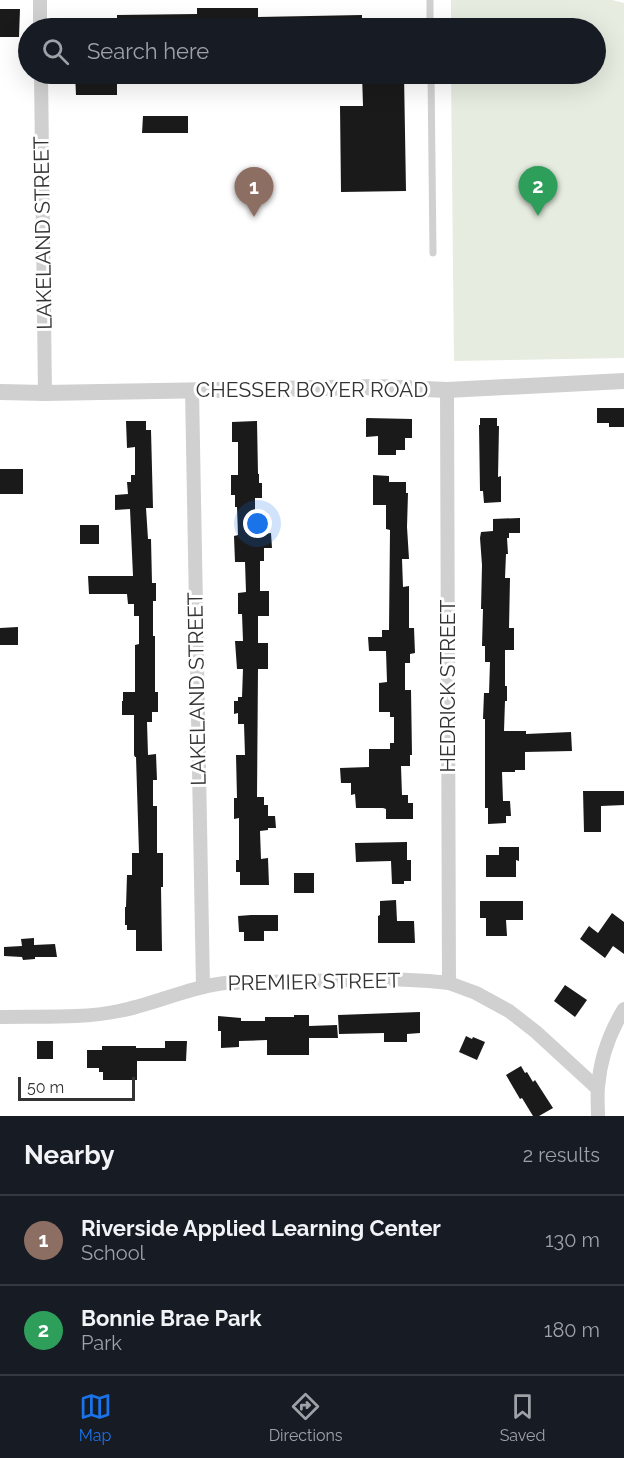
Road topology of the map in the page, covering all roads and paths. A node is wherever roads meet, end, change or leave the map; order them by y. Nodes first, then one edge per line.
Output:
1 (40, 0) edge
2 (430, 0) edge
3 (40, 18) edge
4 (430, 18) edge
5 (41, 84) edge
6 (431, 84) edge
7 (433, 253) dead end
8 (624, 381) edge
9 (192, 390) junction
10 (447, 390) junction
11 (0, 392) edge
12 (45, 393) junction
13 (449, 983) junction
14 (203, 987) junction
15 (624, 1009) edge
16 (0, 1017) edge
17 (597, 1088) junction
18 (598, 1116) edge

1 - 3 street
2 - 4 lane
5 - 12 street, LAKELAND STREET
6 - 7 lane
8 - 10 street, CHESSER BOYER ROAD
9 - 10 street, CHESSER BOYER ROAD
9 - 12 street, CHESSER BOYER ROAD
9 - 14 street, LAKELAND STREET
10 - 13 street, HEDRICK STREET
11 - 12 street, CHESSER BOYER ROAD
13 - 14 street, PREMIER STREET
13 - 17 street, PREMIER STREET
14 - 16 street, PREMIER STREET
15 - 17 street
17 - 18 street

